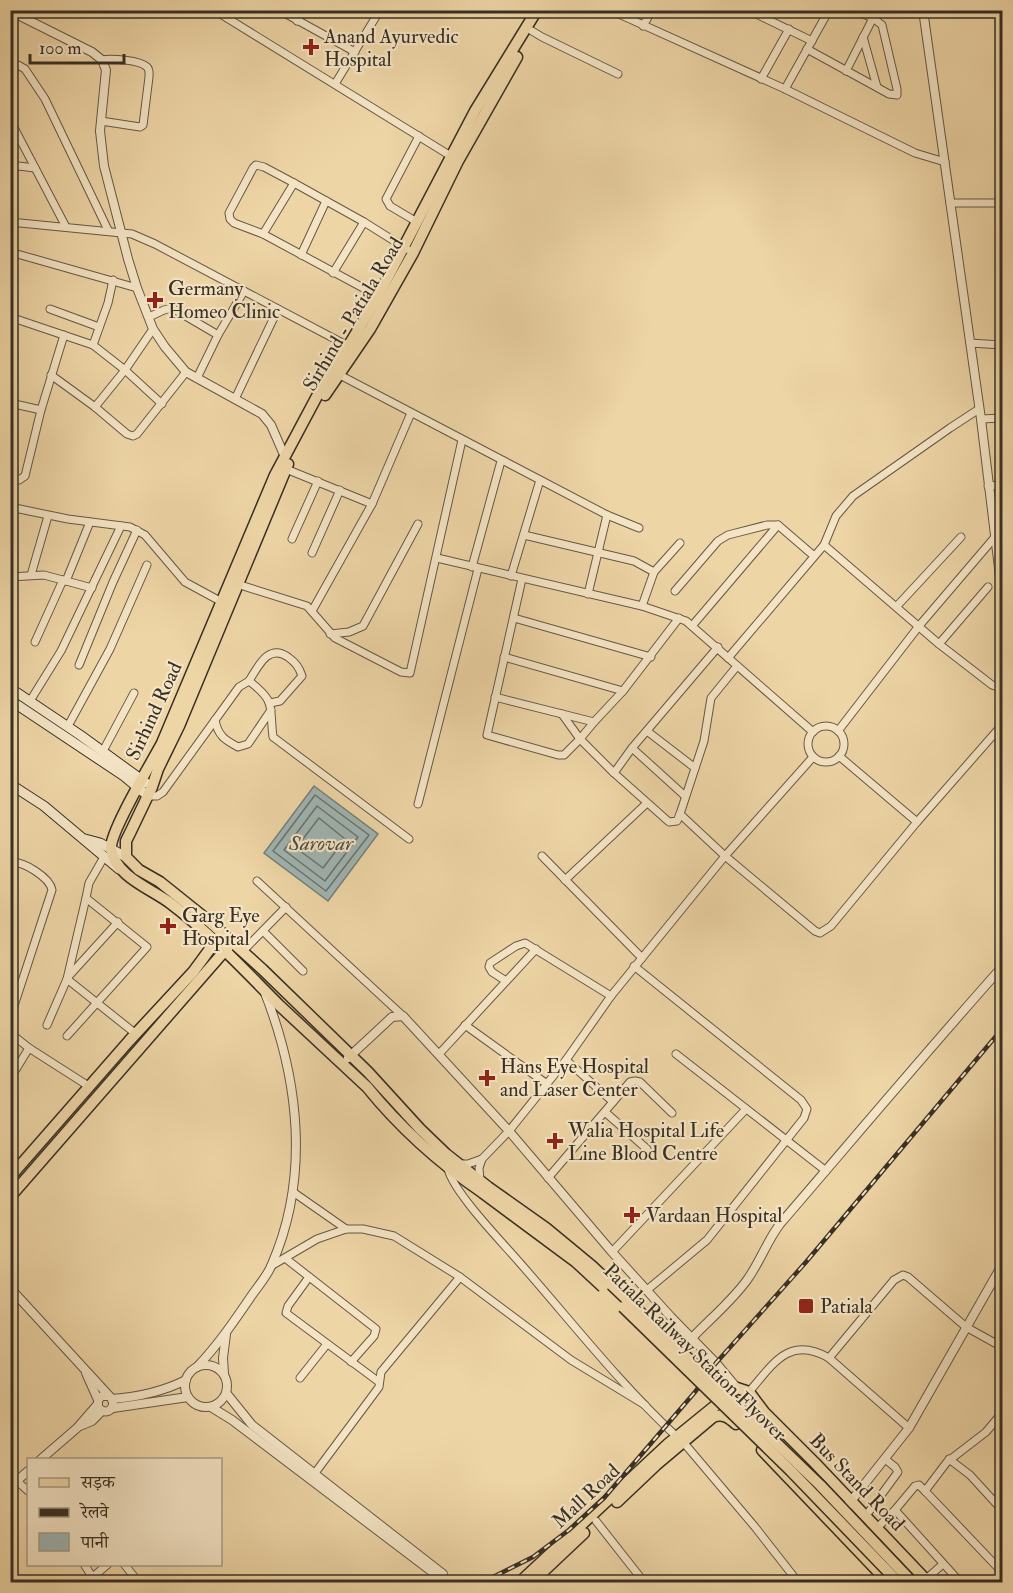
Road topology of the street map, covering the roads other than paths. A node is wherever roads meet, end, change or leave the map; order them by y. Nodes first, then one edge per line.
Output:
1 (214, 10) edge
2 (279, 10) edge
3 (303, 10) edge
4 (380, 10) edge
5 (537, 10) edge
6 (545, 10) edge
7 (610, 10) edge
8 (652, 10) edge
9 (748, 10) edge
10 (829, 10) edge
11 (854, 10) edge
12 (923, 10) edge
13 (10, 11) edge
14 (224, 13) edge
15 (873, 18) junction
16 (297, 21) junction
17 (643, 26) junction
18 (789, 29) junction
19 (532, 31) junction
20 (863, 37) junction
21 (812, 41) junction
22 (807, 49) junction
23 (355, 52) junction
24 (102, 60) junction
25 (10, 64) edge
26 (846, 71) junction
27 (618, 74) dead end
28 (761, 79) junction
29 (335, 84) junction
30 (877, 87) junction
31 (785, 89) junction
32 (10, 120) edge
33 (100, 121) junction
34 (419, 136) junction
35 (455, 159) junction
36 (945, 162) junction
37 (10, 165) edge
38 (35, 168) junction
39 (294, 183) junction
40 (326, 201) junction
41 (950, 203) junction
42 (1002, 203) edge
43 (10, 222) edge
44 (364, 222) junction
45 (417, 222) junction
46 (66, 227) junction
47 (108, 230) junction
48 (121, 232) junction
49 (263, 234) junction
50 (408, 250) junction
51 (10, 252) edge
52 (301, 255) junction
53 (333, 273) junction
54 (113, 280) junction
55 (137, 288) junction
56 (244, 291) junction
57 (378, 296) junction
58 (50, 309) dead end
59 (278, 309) junction
60 (10, 317) edge
61 (149, 317) junction
62 (99, 327) junction
63 (153, 329) junction
64 (64, 335) junction
65 (218, 335) junction
66 (970, 343) junction
67 (93, 345) junction
68 (1002, 345) edge
69 (352, 348) junction
70 (10, 353) edge
71 (125, 370) junction
72 (186, 372) junction
73 (335, 373) junction
74 (10, 375) edge
75 (51, 375) junction
76 (197, 378) junction
77 (235, 399) junction
78 (10, 403) edge
79 (162, 404) junction
80 (94, 406) junction
81 (41, 410) junction
82 (411, 413) junction
83 (980, 414) junction
84 (1002, 418) edge
85 (462, 440) junction
86 (501, 461) junction
87 (285, 463) junction
88 (10, 478) edge
89 (540, 480) junction
90 (318, 481) junction
91 (1002, 485) edge
92 (988, 486) junction
93 (340, 490) junction
94 (372, 504) junction
95 (10, 507) edge
96 (607, 515) junction
97 (48, 516) junction
98 (90, 522) junction
99 (418, 524) dead end
100 (778, 525) junction
101 (122, 526) junction
102 (639, 528) dead end
103 (137, 531) junction
104 (524, 535) junction
105 (961, 537) dead end
106 (292, 539) dead end
107 (997, 540) edge
108 (680, 543) dead end
109 (824, 545) junction
110 (598, 552) junction
111 (312, 553) dead end
112 (814, 556) junction
113 (437, 558) junction
114 (147, 565) dead end
115 (475, 568) junction
116 (654, 572) junction
117 (31, 575) junction
118 (512, 576) junction
119 (10, 577) edge
120 (522, 579) junction
121 (65, 580) junction
122 (237, 584) junction
123 (988, 587) dead end
124 (92, 588) junction
125 (675, 591) dead end
126 (1002, 593) edge
127 (588, 594) junction
128 (220, 601) junction
129 (642, 606) junction
130 (897, 606) junction
131 (312, 611) junction
132 (514, 618) junction
133 (679, 618) junction
134 (692, 626) junction
135 (919, 626) junction
136 (330, 634) junction
137 (34, 642) dead end
138 (939, 644) junction
139 (207, 647) junction
140 (718, 647) junction
141 (504, 657) junction
142 (651, 657) junction
143 (728, 658) junction
144 (79, 665) dead end
145 (737, 666) junction
146 (249, 681) junction
147 (1000, 686) edge
148 (10, 688) edge
149 (623, 691) junction
150 (134, 693) dead end
151 (1002, 696) edge
152 (495, 697) junction
153 (10, 700) edge
154 (30, 700) junction
155 (271, 707) junction
156 (562, 714) junction
157 (215, 720) junction
158 (594, 722) junction
159 (1002, 725) edge
160 (68, 726) junction
161 (647, 731) junction
162 (838, 731) junction
163 (813, 732) junction
164 (580, 739) junction
165 (632, 748) junction
166 (103, 751) junction
167 (838, 756) junction
168 (813, 757) junction
169 (695, 768) junction
170 (614, 773) junction
171 (137, 780) junction
172 (10, 784) edge
173 (153, 793) junction
174 (685, 796) junction
175 (647, 803) junction
176 (418, 804) dead end
177 (680, 814) junction
178 (917, 822) junction
179 (409, 839) dead end
180 (107, 853) junction
181 (126, 856) junction
182 (543, 856) dead end
183 (725, 856) junction
184 (10, 863) edge
185 (565, 880) junction
186 (257, 881) dead end
187 (86, 898) junction
188 (286, 908) junction
189 (118, 922) junction
190 (263, 931) junction
191 (219, 937) junction
192 (229, 947) junction
193 (536, 949) junction
194 (242, 952) junction
195 (642, 958) junction
196 (634, 966) junction
197 (1002, 967) edge
198 (303, 970) dead end
199 (67, 979) junction
200 (506, 981) junction
201 (263, 987) junction
202 (611, 996) junction
203 (97, 1003) junction
204 (403, 1016) junction
205 (10, 1018) edge
206 (47, 1025) dead end
207 (465, 1025) junction
208 (10, 1033) edge
209 (136, 1034) junction
210 (67, 1036) dead end
211 (29, 1048) junction
212 (439, 1054) junction
213 (676, 1054) dead end
214 (351, 1056) junction
215 (566, 1060) junction
216 (341, 1063) junction
217 (11, 1077) edge
218 (547, 1084) junction
219 (90, 1087) junction
220 (613, 1102) junction
221 (746, 1109) junction
222 (604, 1112) junction
223 (672, 1113) dead end
224 (509, 1131) junction
225 (786, 1140) junction
226 (647, 1149) dead end
227 (482, 1159) junction
228 (452, 1166) junction
229 (826, 1171) junction
230 (10, 1177) edge
231 (548, 1178) junction
232 (484, 1187) junction
233 (293, 1192) junction
234 (10, 1197) edge
235 (346, 1229) junction
236 (612, 1252) junction
237 (285, 1258) junction
238 (1002, 1265) edge
239 (272, 1266) junction
240 (309, 1277) junction
241 (460, 1277) junction
242 (10, 1288) edge
243 (647, 1290) junction
244 (966, 1327) junction
245 (227, 1330) junction
246 (692, 1338) junction
247 (327, 1344) junction
248 (1002, 1347) edge
249 (829, 1358) junction
250 (351, 1362) junction
251 (82, 1366) junction
252 (197, 1367) junction
253 (224, 1374) junction
254 (300, 1378) dead end
255 (186, 1380) junction
256 (379, 1382) junction
257 (737, 1388) junction
258 (748, 1392) junction
259 (226, 1394) junction
260 (188, 1397) junction
261 (111, 1401) junction
262 (99, 1405) junction
263 (645, 1406) junction
264 (212, 1407) junction
265 (1002, 1413) edge
266 (909, 1428) junction
267 (680, 1440) junction
268 (42, 1458) edge
269 (885, 1459) junction
270 (949, 1459) junction
271 (27, 1471) edge
272 (315, 1473) junction
273 (14, 1484) edge
274 (925, 1491) junction
275 (851, 1502) junction
276 (895, 1510) junction
277 (1002, 1510) edge
278 (865, 1517) junction
279 (596, 1521) junction
280 (832, 1524) junction
281 (876, 1529) junction
282 (943, 1564) junction
283 (86, 1566) edge
284 (106, 1566) edge
285 (126, 1566) edge
286 (1002, 1572) edge
287 (640, 1581) edge
288 (927, 1581) edge
289 (135, 1582) edge
290 (450, 1582) edge
291 (520, 1582) edge
292 (532, 1582) edge
293 (798, 1582) edge
294 (888, 1582) edge
295 (898, 1582) edge
296 (912, 1582) edge
297 (960, 1582) edge

1 - 14 street
2 - 16 street
3 - 16 street
4 - 23 street
5 - 35 main road
6 - 19 main road, Sirhind - Patiala Road
7 - 17 street
8 - 17 street
9 - 18 street
10 - 21 street
11 - 15 street
12 - 36 street
13 - 24 street
14 - 29 street
15 - 20 street
15 - 30 street
16 - 23 street
17 - 28 street
18 - 21 street
18 - 28 street
19 - 27 street
19 - 35 main road, Sirhind - Patiala Road
20 - 26 street
20 - 30 street
21 - 22 street
22 - 26 street
22 - 31 street
23 - 29 street
24 - 33 street
24 - 33 street
25 - 47 street
26 - 30 street
28 - 31 street
29 - 34 street
31 - 36 street
32 - 38 street
33 - 48 street
34 - 35 street
34 - 45 street
35 - 45 main road
35 - 50 main road, Sirhind - Patiala Road
36 - 41 street
37 - 38 street
38 - 46 street
39 - 40 street
39 - 49 street
39 - 49 street
40 - 44 street
40 - 52 street
41 - 42 street
41 - 66 street
43 - 46 street
44 - 50 street
44 - 53 street
45 - 50 main road
46 - 47 street
47 - 48 street
48 - 55 street
48 - 56 street
49 - 52 street
50 - 57 main road
50 - 69 main road, Sirhind - Patiala Road
51 - 54 street
52 - 53 street
53 - 57 street
54 - 55 street
54 - 62 street
55 - 61 street
56 - 59 street
56 - 65 street
57 - 69 main road
58 - 62 street
59 - 69 street
59 - 77 street
60 - 64 street
61 - 63 street
61 - 65 street
62 - 67 street
63 - 71 street
63 - 72 street
64 - 67 street
64 - 75 street
65 - 76 street
66 - 68 street
66 - 83 street
67 - 71 street
69 - 73 main road
70 - 74 street
71 - 79 street
71 - 80 street
72 - 76 street
72 - 79 street
73 - 82 street
73 - 87 main road
75 - 80 street
75 - 81 street
76 - 77 street
77 - 87 street
78 - 81 street
79 - 80 street
81 - 88 street
82 - 85 street
82 - 94 street
83 - 84 street
83 - 92 street
83 - 109 street
85 - 86 street
85 - 113 street
86 - 89 street
86 - 115 street
87 - 90 street
87 - 122 main road
87 - 128 main road
89 - 96 street
89 - 104 street
90 - 93 street
90 - 106 street
91 - 92 street
92 - 107 street
93 - 94 street
93 - 111 street
94 - 131 street
95 - 97 street
96 - 102 street
96 - 110 street
97 - 98 street
97 - 117 street
98 - 101 street
98 - 121 street
99 - 136 street
100 - 112 street
100 - 125 street
100 - 134 street
101 - 103 street
101 - 124 street
103 - 128 street
103 - 144 street
104 - 110 street
104 - 118 street
105 - 130 street
107 - 126 street
107 - 135 street
108 - 116 street
109 - 112 street
109 - 130 street
110 - 116 street
110 - 127 street
112 - 143 street
113 - 115 street
113 - 136 street
114 - 160 street
115 - 118 street
115 - 176 street
116 - 129 street
117 - 119 street
117 - 121 street
118 - 120 street
120 - 127 street
120 - 132 street
121 - 124 street
121 - 137 street
122 - 131 street
122 - 139 main road
123 - 138 street
124 - 154 street
127 - 129 street
128 - 139 main road
129 - 133 street
130 - 135 street
131 - 136 street
132 - 141 street
132 - 142 street
133 - 134 street
133 - 142 street
134 - 140 street
135 - 138 street
135 - 162 street
138 - 147 street
139 - 171 main road, Sirhind Road
139 - 173 main road, Sirhind Road
140 - 143 street
140 - 161 street
141 - 149 street
141 - 152 street
142 - 149 street
143 - 145 street
145 - 163 street
145 - 169 street
146 - 155 street
146 - 155 street
146 - 157 street
147 - 151 street
148 - 154 main road
149 - 158 street
150 - 166 street
152 - 156 street
152 - 164 street
153 - 171 main road
154 - 160 main road
155 - 157 street
155 - 179 street
156 - 158 street
156 - 164 street
157 - 173 street
158 - 164 street
159 - 178 street
160 - 166 main road
161 - 165 street
161 - 169 street
162 - 163 street
162 - 167 street
163 - 168 street
164 - 170 street
165 - 170 street
165 - 174 street
166 - 171 main road
167 - 168 street
167 - 178 street
168 - 183 street
169 - 174 street
170 - 175 street
171 - 173 main road
171 - 180 main road, Sirhind Road
172 - 180 main road
173 - 181 main road, Sirhind Road
174 - 177 street
175 - 177 street
175 - 185 street
177 - 183 street
178 - 183 street
180 - 181 main road
180 - 187 street
180 - 191 main road
181 - 191 main road
182 - 185 street
183 - 195 street
184 - 205 street
185 - 195 street
186 - 188 street
187 - 189 street
187 - 199 street
188 - 190 street
188 - 204 street
189 - 199 street
189 - 203 street
190 - 194 street
190 - 198 street
191 - 192 main road
191 - 209 main road
192 - 194 main road
192 - 201 main road
192 - 234 main road
193 - 200 street
193 - 200 street
193 - 202 street
194 - 214 main road
195 - 196 street
196 - 202 street
196 - 225 street
197 - 229 street
199 - 203 street
199 - 206 street
200 - 207 street
201 - 216 main road
201 - 233 street
202 - 215 street
203 - 209 street
203 - 210 street
204 - 212 street
204 - 214 street
207 - 212 street
207 - 218 street
208 - 211 street
209 - 219 main road
211 - 217 street
211 - 219 street
212 - 224 street
213 - 221 street
214 - 216 street
214 - 228 main road
215 - 218 street
215 - 220 street
216 - 228 main road
218 - 224 street
219 - 230 main road
220 - 222 street
220 - 223 street
221 - 225 street
221 - 236 street
222 - 226 street
222 - 231 street
224 - 227 street
224 - 231 street
225 - 229 street
225 - 243 street
227 - 228 street
227 - 232 street
228 - 232 main road, Patiala Railway Station Flyover
228 - 263 street
229 - 246 street
231 - 236 street
232 - 295 main road, Patiala Railway Station Flyover, bridge
232 - 296 main road, Patiala Railway Station Flyover, bridge
233 - 235 street
233 - 239 street
235 - 237 street
235 - 241 street
236 - 243 street
237 - 239 street
237 - 240 street
238 - 244 street
239 - 245 street
240 - 247 street
240 - 250 street
241 - 256 street
241 - 263 street
242 - 251 street
243 - 246 street
244 - 248 street
244 - 249 street
244 - 266 street
245 - 252 street
245 - 253 street
246 - 257 street
247 - 250 street
247 - 254 street
249 - 258 street
249 - 266 street
250 - 256 street
251 - 261 street
251 - 262 street
252 - 253 street
252 - 255 street
253 - 259 street
255 - 260 street
255 - 261 street
256 - 272 street
257 - 258 main road
257 - 267 main road
258 - 275 main road, Bus Stand Road
259 - 264 street
259 - 272 street
260 - 261 street
260 - 264 street
261 - 262 street
261 - 262 street
262 - 268 street
263 - 267 street
264 - 290 street
265 - 270 street
266 - 269 street
267 - 279 main road, Mall Road
267 - 280 main road
267 - 291 main road, Mall Road
267 - 293 street
269 - 275 street
269 - 278 street
270 - 274 street
270 - 277 street
271 - 273 street
272 - 290 street
274 - 276 street
274 - 286 street
275 - 278 main road, Bus Stand Road
275 - 280 street
276 - 281 street
276 - 282 street
278 - 281 main road, Bus Stand Road
279 - 287 street
279 - 292 main road, Mall Road
280 - 294 main road
281 - 288 main road, Bus Stand Road
282 - 288 street
282 - 297 street
283 - 284 street
285 - 289 street

